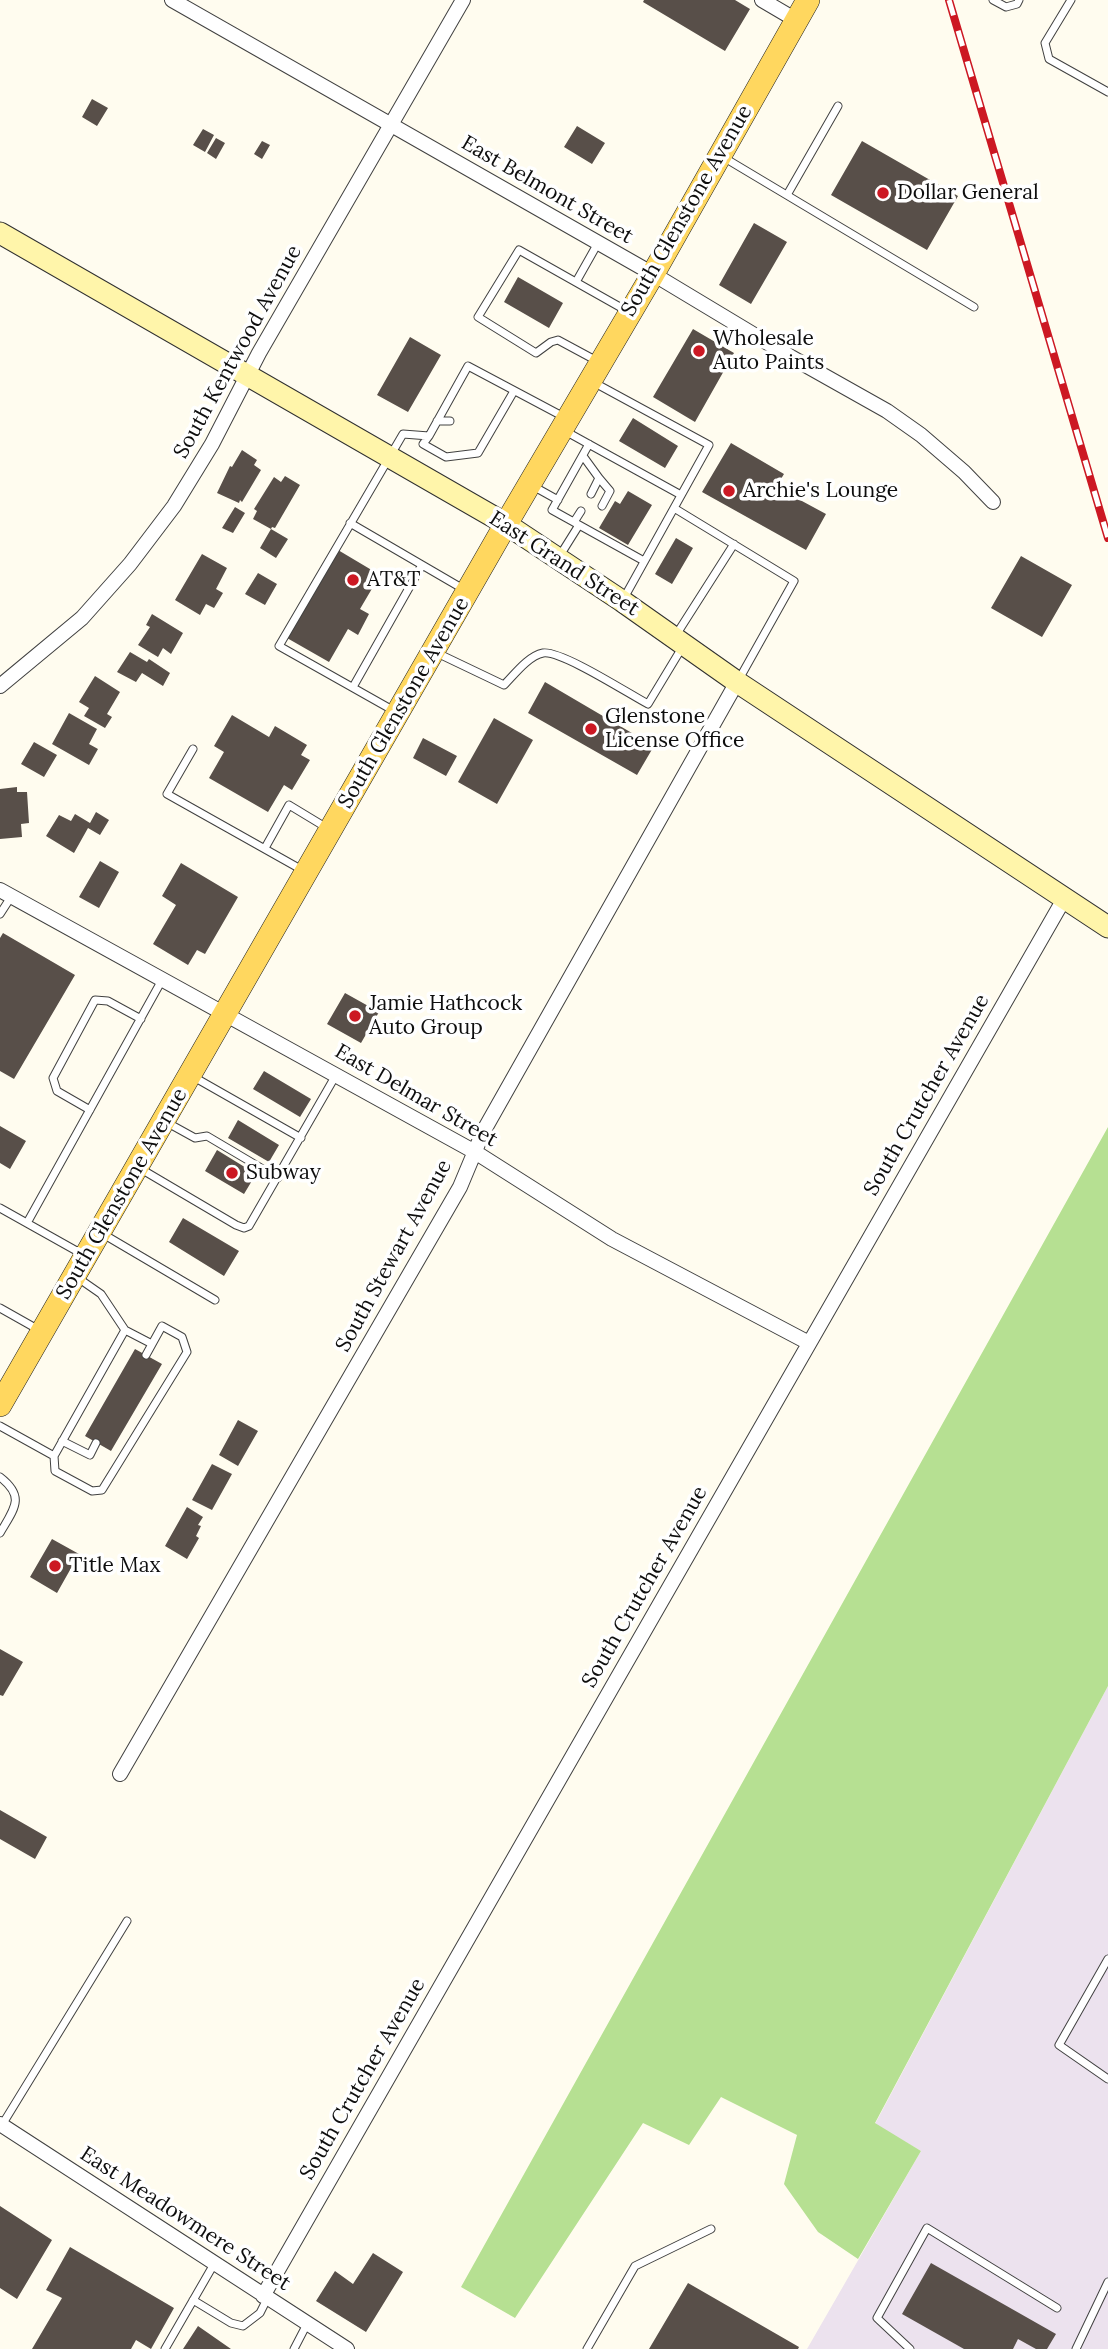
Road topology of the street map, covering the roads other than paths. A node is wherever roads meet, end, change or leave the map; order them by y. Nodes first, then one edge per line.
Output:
1 (172, 0) edge
2 (463, 0) edge
3 (762, 0) edge
4 (993, 0) edge
5 (1020, 0) edge
6 (1071, 0) edge
7 (802, 10) edge
8 (1108, 92) edge
9 (838, 106) dead end
10 (392, 126) junction
11 (720, 155) junction
12 (786, 195) junction
13 (0, 233) edge
14 (598, 243) junction
15 (653, 274) junction
16 (576, 282) junction
17 (974, 307) dead end
18 (630, 312) junction
19 (595, 372) junction
20 (247, 375) junction
21 (514, 391) junction
22 (437, 421) junction
23 (450, 421) dead end
24 (565, 424) junction
25 (429, 436) junction
26 (589, 444) junction
27 (583, 456) junction
28 (388, 457) junction
29 (599, 478) junction
30 (530, 485) junction
31 (591, 494) dead end
32 (681, 495) junction
33 (558, 500) junction
34 (993, 502) dead end
35 (602, 506) dead end
36 (674, 508) junction
37 (581, 511) dead end
38 (350, 523) junction
39 (506, 524) junction
40 (577, 524) junction
41 (734, 544) junction
42 (558, 559) junction
43 (645, 561) junction
44 (422, 565) junction
45 (468, 592) junction
46 (622, 601) junction
47 (679, 641) junction
48 (434, 651) junction
49 (737, 682) junction
50 (0, 687) edge
51 (353, 687) junction
52 (398, 713) junction
53 (193, 749) dead end
54 (331, 830) junction
55 (265, 848) junction
56 (307, 872) junction
57 (6, 893) edge
58 (1064, 899) junction
59 (0, 914) edge
60 (1108, 928) edge
61 (162, 980) junction
62 (225, 1014) junction
63 (141, 1019) junction
64 (190, 1075) junction
65 (336, 1075) junction
66 (90, 1110) junction
67 (164, 1120) junction
68 (300, 1138) junction
69 (475, 1152) junction
70 (137, 1167) junction
71 (278, 1178) junction
72 (0, 1208) edge
73 (27, 1223) junction
74 (100, 1232) junction
75 (80, 1266) junction
76 (215, 1300) dead end
77 (0, 1308) edge
78 (125, 1330) junction
79 (42, 1332) junction
80 (809, 1343) junction
81 (152, 1344) junction
82 (146, 1355) dead end
83 (0, 1405) edge
84 (0, 1426) edge
85 (62, 1441) junction
86 (96, 1443) dead end
87 (54, 1456) junction
88 (0, 1477) edge
89 (0, 1533) edge
90 (120, 1774) dead end
91 (127, 1921) dead end
92 (1108, 1959) edge
93 (1108, 2079) edge
94 (1, 2124) edge
95 (711, 2229) dead end
96 (214, 2264) junction
97 (1108, 2282) edge
98 (265, 2297) junction
99 (193, 2300) junction
100 (1057, 2308) dead end
101 (307, 2324) junction
102 (165, 2349) edge
103 (294, 2349) edge
104 (347, 2349) edge
105 (587, 2349) edge
106 (910, 2349) edge
107 (1076, 2349) edge

1 - 10 street, East Belmont Street
2 - 10 street, South Kentwood Avenue
3 - 7 street
4 - 5 lane
6 - 8 lane
7 - 11 main road, South Glenstone Avenue
9 - 12 lane
10 - 14 street, East Belmont Street
10 - 20 street, South Kentwood Avenue
11 - 12 lane
11 - 15 main road, South Glenstone Avenue
12 - 17 lane
13 - 20 main road, East Grand Street
14 - 15 street, East Belmont Street
14 - 16 lane
15 - 18 main road, South Glenstone Avenue
15 - 34 street, East Belmont Street
16 - 18 lane
16 - 19 lane
18 - 19 main road, South Glenstone Avenue
19 - 24 main road, South Glenstone Avenue
19 - 32 lane
20 - 28 main road, East Grand Street
20 - 50 street, South Kentwood Avenue
21 - 22 lane
21 - 24 lane
21 - 25 lane
22 - 23 lane
22 - 25 lane
24 - 26 lane
24 - 30 main road, South Glenstone Avenue
25 - 28 lane
26 - 27 lane
26 - 32 lane
27 - 29 lane
27 - 33 lane
28 - 38 lane
28 - 39 main road, East Grand Street
29 - 31 lane
29 - 35 lane
30 - 33 lane
30 - 39 main road, South Glenstone Avenue
32 - 36 lane
33 - 40 lane
36 - 41 lane
36 - 43 lane
37 - 40 lane
38 - 44 lane
38 - 51 lane
39 - 42 main road, East Grand Street
39 - 45 main road, South Glenstone Avenue
40 - 42 lane
40 - 43 lane
41 - 47 lane
41 - 49 lane
42 - 46 main road, East Grand Street
43 - 46 lane
44 - 45 lane
44 - 51 lane
45 - 48 main road, South Glenstone Avenue
46 - 47 main road, East Grand Street
47 - 48 lane
47 - 49 main road, East Grand Street
48 - 52 main road, South Glenstone Avenue
49 - 58 main road, East Grand Street
49 - 69 street, South Stewart Avenue
51 - 52 lane
52 - 54 main road, South Glenstone Avenue
53 - 55 lane
54 - 55 lane
54 - 56 main road, South Glenstone Avenue
55 - 56 lane
56 - 62 main road, South Glenstone Avenue
57 - 59 lane
57 - 61 street, East Delmar Street
58 - 60 main road, East Grand Street
58 - 80 street, South Crutcher Avenue
61 - 62 street, East Delmar Street
61 - 63 lane
62 - 64 main road, South Glenstone Avenue
62 - 65 street, East Delmar Street
63 - 66 lane
63 - 66 lane
64 - 67 main road, South Glenstone Avenue
64 - 68 lane
65 - 68 lane
65 - 69 street, East Delmar Street
66 - 73 lane
67 - 70 main road, South Glenstone Avenue
67 - 71 lane
68 - 71 lane
69 - 80 street, East Delmar Street
69 - 90 street, South Stewart Avenue
70 - 71 lane
70 - 74 main road, South Glenstone Avenue
72 - 73 lane
73 - 75 lane
74 - 75 main road, South Glenstone Avenue
74 - 76 lane
75 - 78 lane
75 - 79 main road, South Glenstone Avenue
77 - 79 lane
78 - 81 lane
78 - 85 lane
79 - 83 main road, South Glenstone Avenue
80 - 98 street, South Crutcher Avenue
81 - 82 lane
81 - 87 lane
84 - 87 lane
85 - 86 lane
85 - 87 lane
88 - 89 lane
91 - 94 lane
92 - 93 lane
94 - 96 street, East Meadowmere Street
95 - 105 lane
96 - 98 street, East Meadowmere Street
96 - 99 lane
97 - 107 lane
98 - 99 lane
98 - 101 street, East Meadowmere Street
99 - 102 lane
100 - 106 lane
101 - 103 lane
101 - 104 street, East Meadowmere Street

